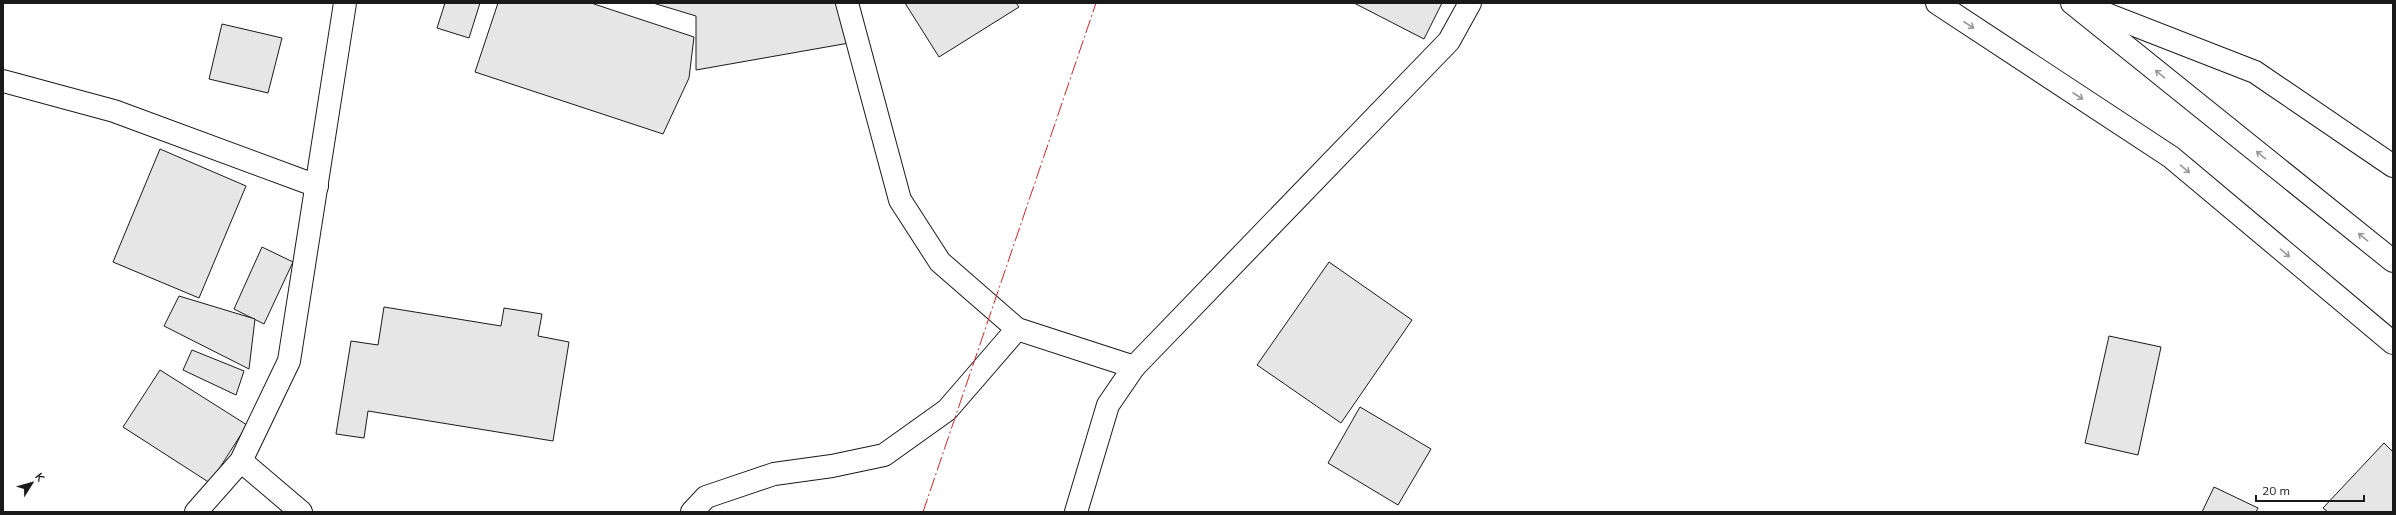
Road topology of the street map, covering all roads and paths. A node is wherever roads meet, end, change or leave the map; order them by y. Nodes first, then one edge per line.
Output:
1 (345, 3) edge
2 (847, 3) edge
3 (1470, 3) edge
4 (1937, 3) edge
5 (2072, 3) edge
6 (2078, 3) edge
7 (3, 81) edge
8 (2393, 166) edge
9 (317, 186) junction
10 (2393, 261) edge
11 (1017, 329) junction
12 (2393, 343) edge
13 (1134, 367) junction
14 (241, 461) junction
15 (196, 512) edge
16 (301, 512) edge
17 (692, 512) edge
18 (1076, 512) edge

1 - 9 main road
2 - 11 main road
3 - 13 main road
4 -> 12 main road
10 -> 5 main road
6 - 8 main road
7 - 9 main road
9 - 14 main road
11 - 13 main road
11 - 17 main road
13 - 18 main road
14 - 15 main road
14 - 16 main road

